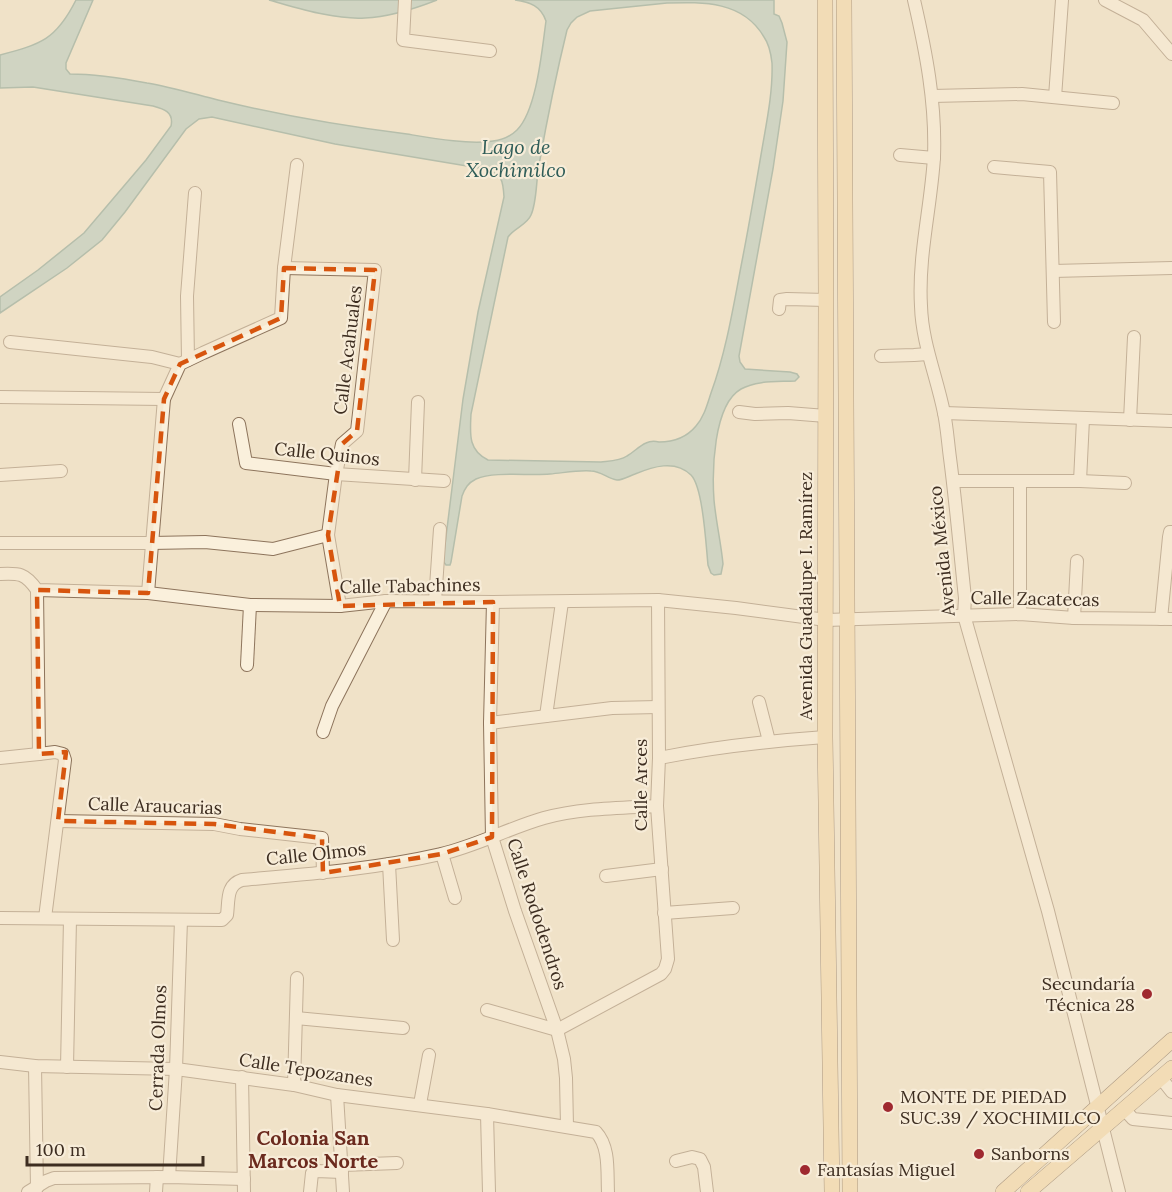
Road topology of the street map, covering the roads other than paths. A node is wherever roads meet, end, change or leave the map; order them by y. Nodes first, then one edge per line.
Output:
1 (405, 0) edge
2 (825, 0) edge
3 (844, 0) edge
4 (914, 0) edge
5 (1062, 0) edge
6 (1105, 0) edge
7 (490, 51) dead end
8 (1172, 54) edge
9 (932, 96) junction
10 (1055, 98) junction
11 (1113, 103) dead end
12 (900, 156) dead end
13 (934, 158) junction
14 (297, 165) dead end
15 (994, 166) dead end
16 (195, 193) dead end
17 (285, 267) junction
18 (1172, 268) edge
19 (1053, 271) junction
20 (826, 300) junction
21 (779, 309) dead end
22 (1053, 322) dead end
23 (1134, 337) dead end
24 (10, 342) dead end
25 (928, 354) junction
26 (880, 356) dead end
27 (184, 362) junction
28 (0, 397) edge
29 (164, 399) junction
30 (417, 402) dead end
31 (739, 412) dead end
32 (944, 413) junction
33 (826, 416) junction
34 (1083, 419) junction
35 (1130, 420) junction
36 (1172, 422) edge
37 (240, 424) dead end
38 (61, 471) dead end
39 (336, 474) junction
40 (0, 475) edge
41 (415, 480) junction
42 (444, 481) dead end
43 (1080, 481) junction
44 (953, 482) junction
45 (1020, 482) junction
46 (1125, 483) dead end
47 (440, 529) dead end
48 (1172, 532) edge
49 (328, 535) junction
50 (0, 543) edge
51 (151, 543) junction
52 (1077, 561) dead end
53 (0, 574) edge
54 (37, 590) junction
55 (148, 593) junction
56 (658, 600) junction
57 (435, 601) junction
58 (386, 602) junction
59 (562, 602) junction
60 (493, 603) junction
61 (250, 605) junction
62 (340, 606) junction
63 (1020, 614) junction
64 (964, 615) junction
65 (1074, 618) junction
66 (1166, 619) edge
67 (826, 620) junction
68 (847, 620) junction
69 (247, 665) dead end
70 (759, 702) dead end
71 (658, 706) junction
72 (546, 716) junction
73 (490, 723) junction
74 (323, 732) dead end
75 (825, 737) junction
76 (769, 741) junction
77 (39, 754) junction
78 (0, 758) edge
79 (659, 758) junction
80 (657, 806) junction
81 (58, 820) junction
82 (492, 837) junction
83 (442, 854) junction
84 (389, 864) junction
85 (662, 869) junction
86 (323, 873) junction
87 (606, 876) dead end
88 (455, 898) dead end
89 (733, 908) dead end
90 (664, 913) junction
91 (0, 918) edge
92 (45, 918) junction
93 (70, 919) junction
94 (181, 920) junction
95 (393, 940) dead end
96 (297, 978) dead end
97 (487, 1010) dead end
98 (296, 1018) junction
99 (403, 1028) dead end
100 (557, 1030) junction
101 (1172, 1040) edge
102 (429, 1055) dead end
103 (0, 1062) edge
104 (34, 1066) junction
105 (67, 1067) junction
106 (176, 1070) junction
107 (1166, 1073) edge
108 (243, 1077) junction
109 (294, 1085) junction
110 (1172, 1092) edge
111 (337, 1095) junction
112 (420, 1104) junction
113 (1097, 1106) junction
114 (1124, 1108) junction
115 (487, 1113) junction
116 (1172, 1123) edge
117 (567, 1126) junction
118 (1102, 1128) junction
119 (675, 1161) dead end
120 (397, 1163) dead end
121 (342, 1169) junction
122 (1022, 1176) junction
123 (163, 1177) junction
124 (244, 1179) junction
125 (39, 1188) edge
126 (156, 1192) edge
127 (244, 1192) edge
128 (310, 1192) edge
129 (344, 1192) edge
130 (489, 1192) edge
131 (608, 1192) edge
132 (708, 1192) edge
133 (832, 1192) edge
134 (850, 1192) edge
135 (1003, 1192) edge
136 (1017, 1192) edge
137 (1028, 1192) edge
138 (1119, 1192) edge

1 - 7 street
2 - 20 main road, Avenida Guadalupe I. Ramírez
3 - 68 main road
4 - 9 street, Avenida México
5 - 10 street
6 - 8 street
9 - 10 street
9 - 13 street, Avenida México
10 - 11 street
12 - 13 street
13 - 25 street, Avenida México
14 - 17 street
15 - 19 street
16 - 27 street
17 - 27 street
17 - 39 street, Calle Acahuales
18 - 19 street
19 - 22 street
20 - 21 street
20 - 33 main road, Avenida Guadalupe I. Ramírez
23 - 35 street
24 - 27 street
25 - 26 street
25 - 32 street, Avenida México
27 - 29 street
28 - 29 street
29 - 51 street
30 - 41 street
31 - 33 street
32 - 34 street
32 - 44 street, Avenida México
33 - 67 main road, Avenida Guadalupe I. Ramírez
34 - 35 street
34 - 43 street
35 - 36 street
37 - 39 street, Calle Quinos
38 - 40 street
39 - 41 street, Calle Quinos
39 - 49 street, Calle Acahuales
41 - 42 street, Calle Quinos
43 - 45 street
43 - 46 street
44 - 45 street
44 - 64 street, Avenida México
45 - 63 street
47 - 57 street
48 - 66 street
49 - 51 street
49 - 62 street, Calle Acahuales
50 - 51 street
51 - 55 street
52 - 65 street
53 - 54 street
54 - 55 street, Calle Tabachines
54 - 77 street
55 - 61 street, Calle Tabachines
56 - 59 street, Calle Tabachines
56 - 67 street, Calle Tabachines
56 - 71 street, Calle Arces
57 - 58 street, Calle Tabachines
57 - 60 street, Calle Tabachines
58 - 62 street, Calle Tabachines
58 - 74 street
59 - 60 street, Calle Tabachines
59 - 72 street
60 - 73 street, Calle Rododendros
61 - 62 street, Calle Tabachines
61 - 69 street
63 - 64 street, Calle Zacatecas
63 - 65 street, Calle Zacatecas
64 - 68 street, Calle Zacatecas
64 - 113 street, Avenida México
65 - 66 street, Calle Zacatecas
67 - 68 street, Calle Zacatecas
67 - 75 main road, Avenida Guadalupe I. Ramírez
68 - 134 main road
70 - 76 street
71 - 72 street
71 - 79 street, Calle Arces
72 - 73 street
73 - 82 street, Calle Rododendros
75 - 76 street
75 - 133 main road, Avenida Guadalupe I. Ramírez
76 - 79 street
77 - 78 street
77 - 81 street
79 - 80 street, Calle Arces
80 - 82 street, Calle Olmos
80 - 85 street, Calle Arces
81 - 86 street, Calle Araucarias
81 - 92 street
82 - 83 street, Calle Olmos
82 - 100 street, Calle Rododendros
83 - 84 street, Calle Olmos
83 - 88 street
84 - 86 street, Calle Olmos
84 - 95 street
85 - 87 street
85 - 90 street, Calle Arces
86 - 94 street, Calle Olmos
89 - 90 street
90 - 100 street, Calle Arces
91 - 92 street, Calle Olmos
92 - 93 street, Calle Olmos
93 - 94 street, Calle Olmos
93 - 105 street
94 - 106 street, Cerrada Olmos
96 - 98 street
97 - 100 street
98 - 99 street
98 - 109 street
100 - 117 street, Calle Rododendros
101 - 113 main road
102 - 112 street
103 - 104 street, Calle Tepozanes
104 - 105 street, Calle Tepozanes
104 - 125 street
105 - 106 street, Calle Tepozanes
106 - 108 street, Calle Tepozanes
106 - 123 street, Cerrada Olmos
107 - 110 street
107 - 114 main road
108 - 109 street, Calle Tepozanes
108 - 124 street
109 - 111 street, Calle Tepozanes
111 - 112 street, Calle Tepozanes
111 - 121 street
112 - 115 street, Calle Tepozanes
113 - 118 street, Avenida México
113 - 122 main road
114 - 116 street
114 - 118 main road
115 - 117 street, Calle Tepozanes
115 - 130 street
117 - 131 street, Calle Tepozanes
118 - 137 main road
118 - 138 street, Avenida México
119 - 132 street
120 - 121 street
121 - 128 street
121 - 129 street
122 - 135 main road
122 - 136 street
123 - 124 street
123 - 125 street
123 - 126 street, Cerrada Olmos
124 - 127 street

